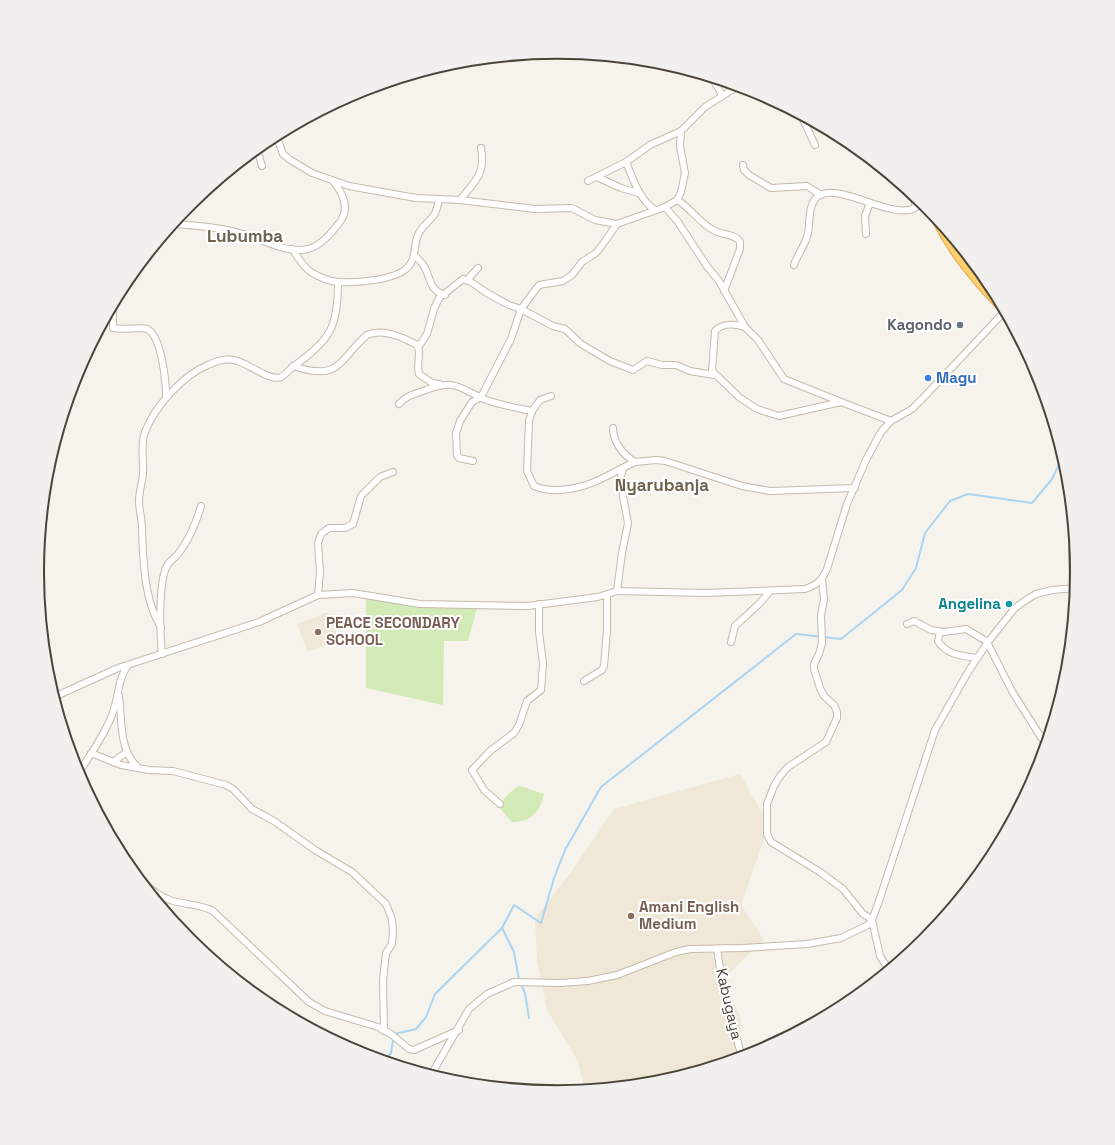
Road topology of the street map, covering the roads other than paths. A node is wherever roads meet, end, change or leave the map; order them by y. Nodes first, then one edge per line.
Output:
1 (716, 84) edge
2 (732, 89) edge
3 (722, 95) junction
4 (805, 123) edge
5 (681, 131) junction
6 (279, 142) edge
7 (815, 145) dead end
8 (481, 148) dead end
9 (259, 155) edge
10 (626, 162) junction
11 (743, 165) dead end
12 (262, 166) dead end
13 (597, 177) junction
14 (333, 181) junction
15 (588, 181) dead end
16 (639, 193) junction
17 (821, 195) junction
18 (439, 199) junction
19 (460, 200) junction
20 (677, 200) junction
21 (870, 203) junction
22 (915, 204) edge
23 (665, 208) junction
24 (655, 210) junction
25 (617, 224) junction
26 (180, 225) edge
27 (866, 234) dead end
28 (946, 237) edge
29 (292, 249) junction
30 (414, 255) junction
31 (794, 265) dead end
32 (478, 268) dead end
33 (467, 280) junction
34 (338, 282) junction
35 (984, 287) edge
36 (724, 291) junction
37 (445, 295) junction
38 (521, 309) junction
39 (1001, 315) edge
40 (113, 316) edge
41 (745, 327) junction
42 (419, 346) junction
43 (293, 366) junction
44 (714, 375) junction
45 (439, 384) junction
46 (551, 396) dead end
47 (166, 397) junction
48 (481, 397) junction
49 (841, 402) junction
50 (399, 404) dead end
51 (532, 411) junction
52 (891, 421) junction
53 (613, 428) dead end
54 (473, 462) dead end
55 (635, 462) junction
56 (623, 468) junction
57 (393, 472) dead end
58 (855, 488) junction
59 (201, 506) dead end
60 (822, 579) junction
61 (1071, 589) edge
62 (617, 591) junction
63 (770, 591) junction
64 (318, 595) junction
65 (607, 595) junction
66 (539, 604) junction
67 (907, 624) dead end
68 (161, 628) junction
69 (940, 632) junction
70 (730, 642) dead end
71 (987, 642) junction
72 (162, 654) junction
73 (977, 658) junction
74 (128, 665) junction
75 (584, 681) dead end
76 (119, 693) junction
77 (59, 695) edge
78 (1043, 740) edge
79 (127, 752) junction
80 (91, 753) junction
81 (113, 762) junction
82 (138, 766) junction
83 (82, 767) edge
84 (500, 804) dead end
85 (158, 895) edge
86 (872, 920) junction
87 (718, 949) junction
88 (887, 966) edge
89 (458, 1030) junction
90 (384, 1031) junction
91 (740, 1052) edge
92 (434, 1071) edge

1 - 3 street
2 - 3 street
3 - 5 street
4 - 7 street
5 - 10 street
5 - 20 street
6 - 14 street
8 - 19 street
9 - 12 street
10 - 13 street
10 - 16 street
11 - 17 street
13 - 15 street
13 - 16 street
14 - 18 street
14 - 29 street
16 - 24 street
17 - 21 street
17 - 31 street
18 - 19 street
18 - 30 street
19 - 25 street
20 - 23 street
20 - 36 street
21 - 22 street
21 - 27 street
23 - 24 street
23 - 36 street
24 - 25 street
25 - 38 street
26 - 29 street
28 - 35 highway
29 - 34 street
30 - 34 street
30 - 37 street
32 - 33 street
33 - 37 street
33 - 38 street
34 - 43 street
36 - 41 street
37 - 42 street
38 - 44 street
38 - 48 street
39 - 52 street
40 - 47 street
41 - 44 street
41 - 49 street
42 - 43 street
42 - 45 street
43 - 47 street
44 - 49 street
45 - 48 street
45 - 50 street
46 - 51 street
47 - 68 street
48 - 51 street
48 - 54 street
49 - 52 street
51 - 56 street
52 - 58 street
53 - 55 street
55 - 56 street
55 - 58 street
56 - 62 street
57 - 64 street
58 - 60 street
59 - 68 street
60 - 63 street
60 - 86 street
61 - 71 street
62 - 63 street
62 - 65 street
63 - 70 street
64 - 66 street
64 - 72 street
65 - 66 street
65 - 75 street
66 - 84 street
67 - 69 street
68 - 72 street
69 - 71 street
69 - 73 street
71 - 73 street
71 - 78 street
72 - 74 street
73 - 86 street
74 - 76 street
74 - 77 street
76 - 79 street
76 - 80 street
79 - 81 street
79 - 82 street
80 - 81 street
80 - 83 street
81 - 82 street
82 - 90 street
85 - 90 street
86 - 87 street
86 - 88 street
87 - 89 street
87 - 91 street, Kabugaya
89 - 90 street
89 - 92 street

